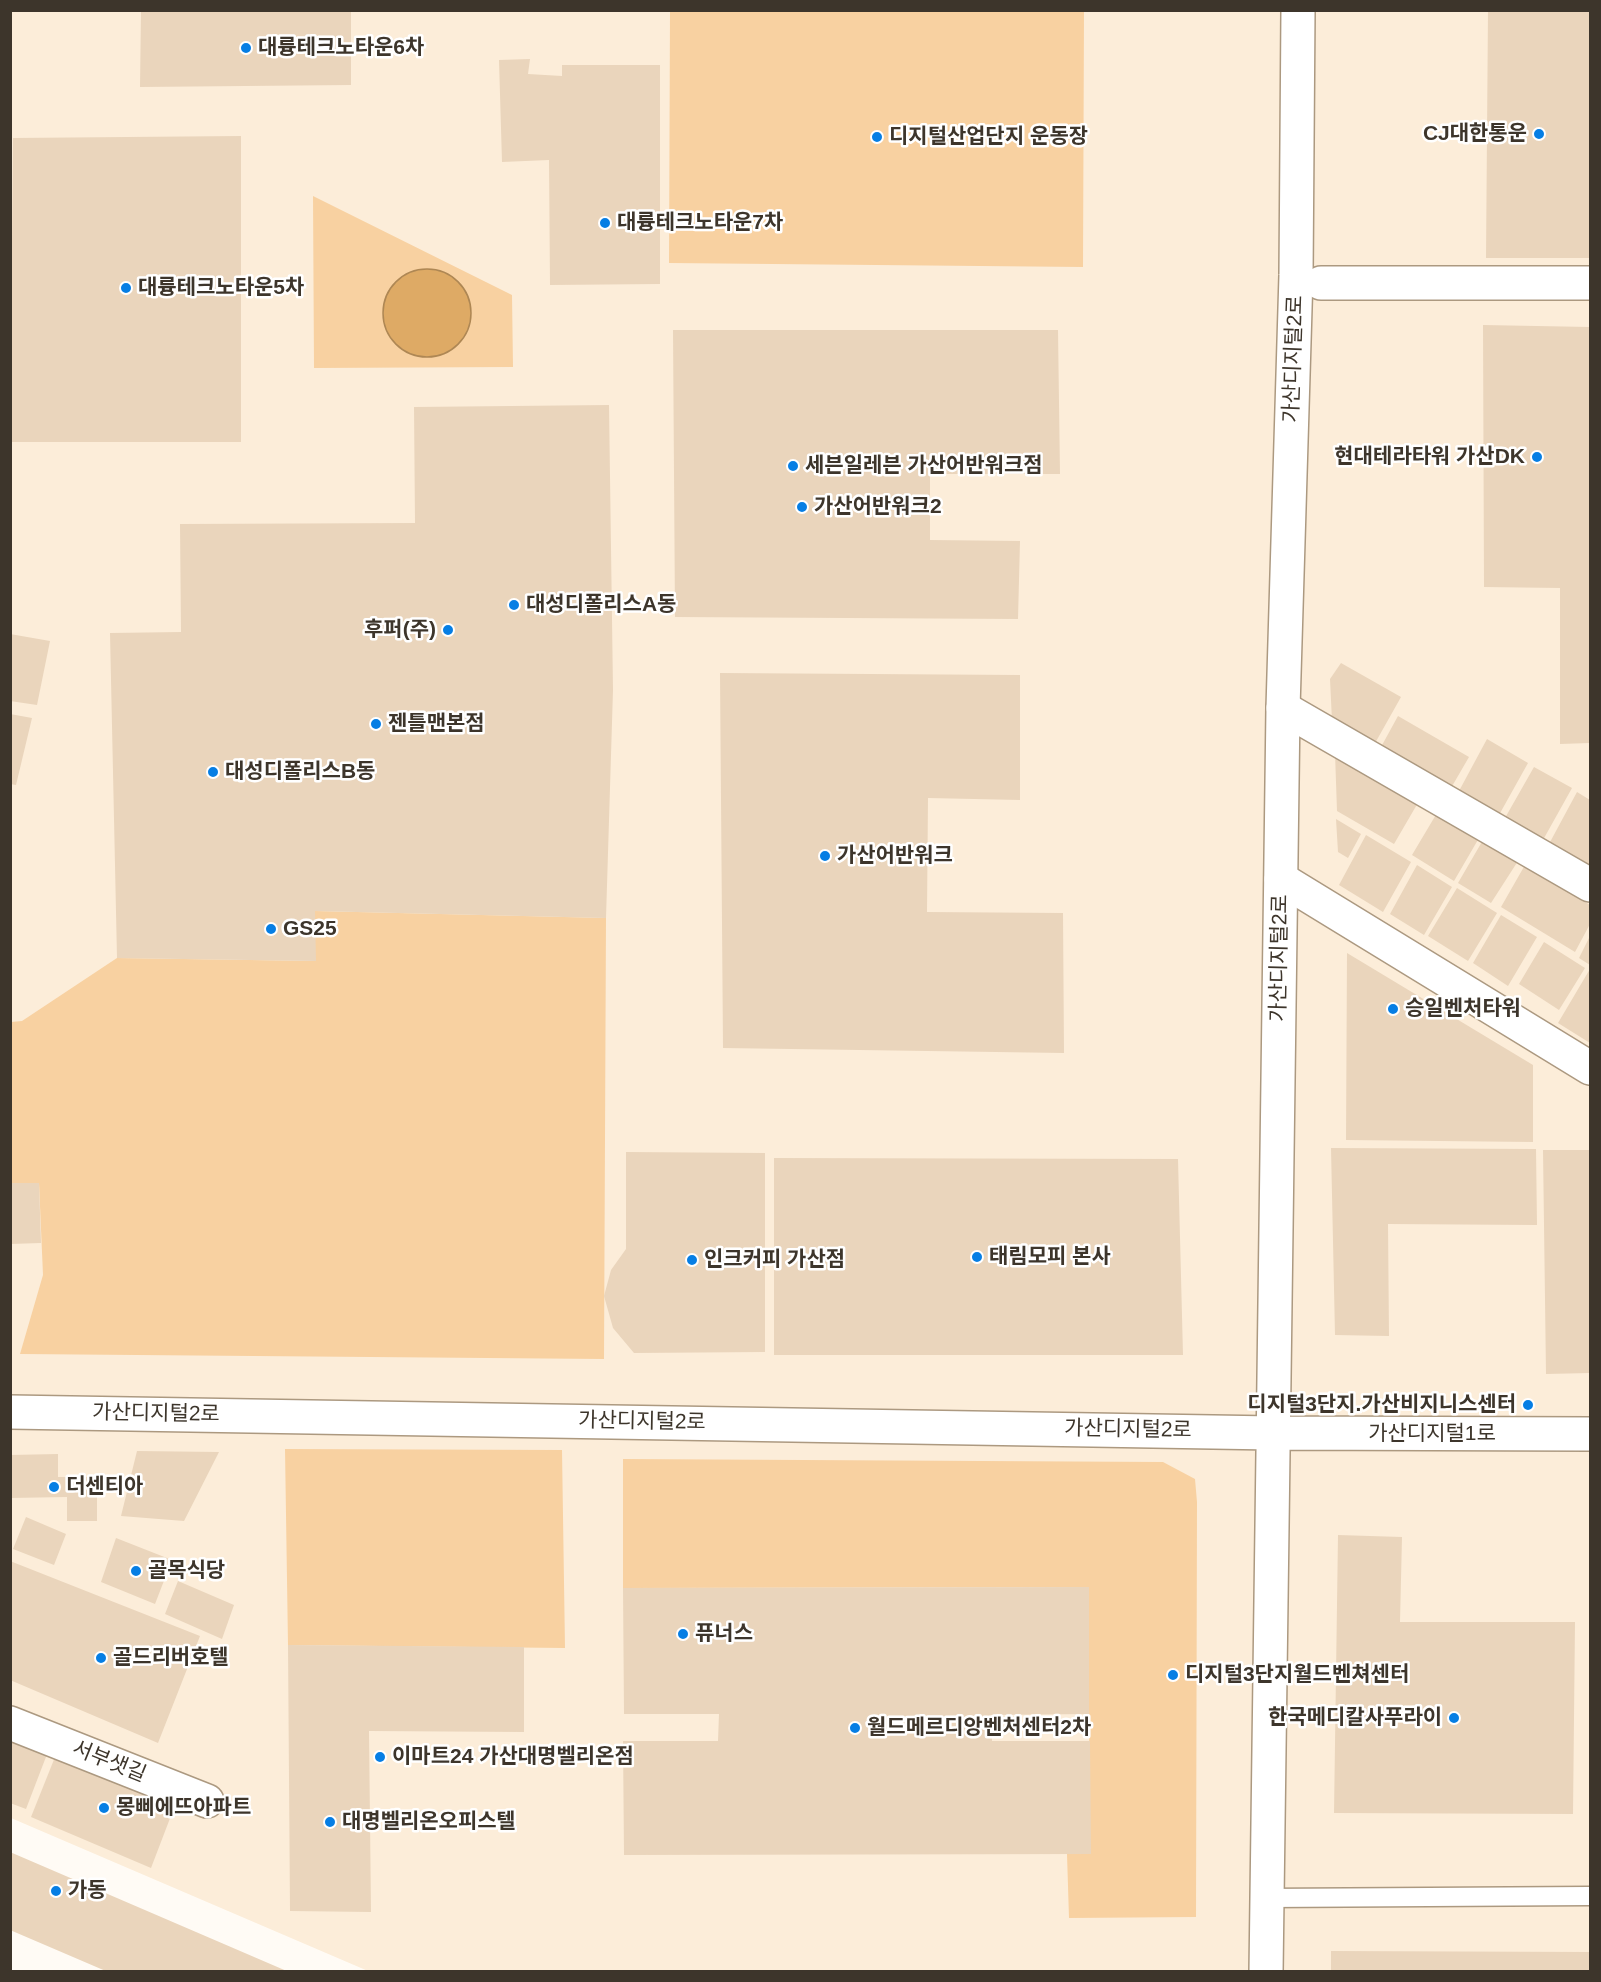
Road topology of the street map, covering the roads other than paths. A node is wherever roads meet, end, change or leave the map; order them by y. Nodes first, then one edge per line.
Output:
1 (1298, 10) edge
2 (1321, 283) dead end
3 (1590, 283) edge
4 (1283, 708) junction
5 (1281, 879) junction
6 (1590, 885) edge
7 (1590, 1068) edge
8 (10, 1412) edge
9 (1274, 1433) junction
10 (1590, 1434) edge
11 (10, 1723) edge
12 (207, 1801) dead end
13 (1590, 1896) edge
14 (1267, 1898) junction
15 (1266, 1971) edge

1 - 4 street, 가산디지털2로
2 - 3 street
4 - 5 street, 가산디지털2로
4 - 6 street
5 - 7 street, 가산디지털2로
5 - 9 street, 가산디지털2로
8 - 9 street, 가산디지털2로
9 - 10 street, 가산디지털1로
9 - 14 street, 가산디지털2로
11 - 12 street, 서부샛길
13 - 14 lane
14 - 15 street, 가산디지털2로

